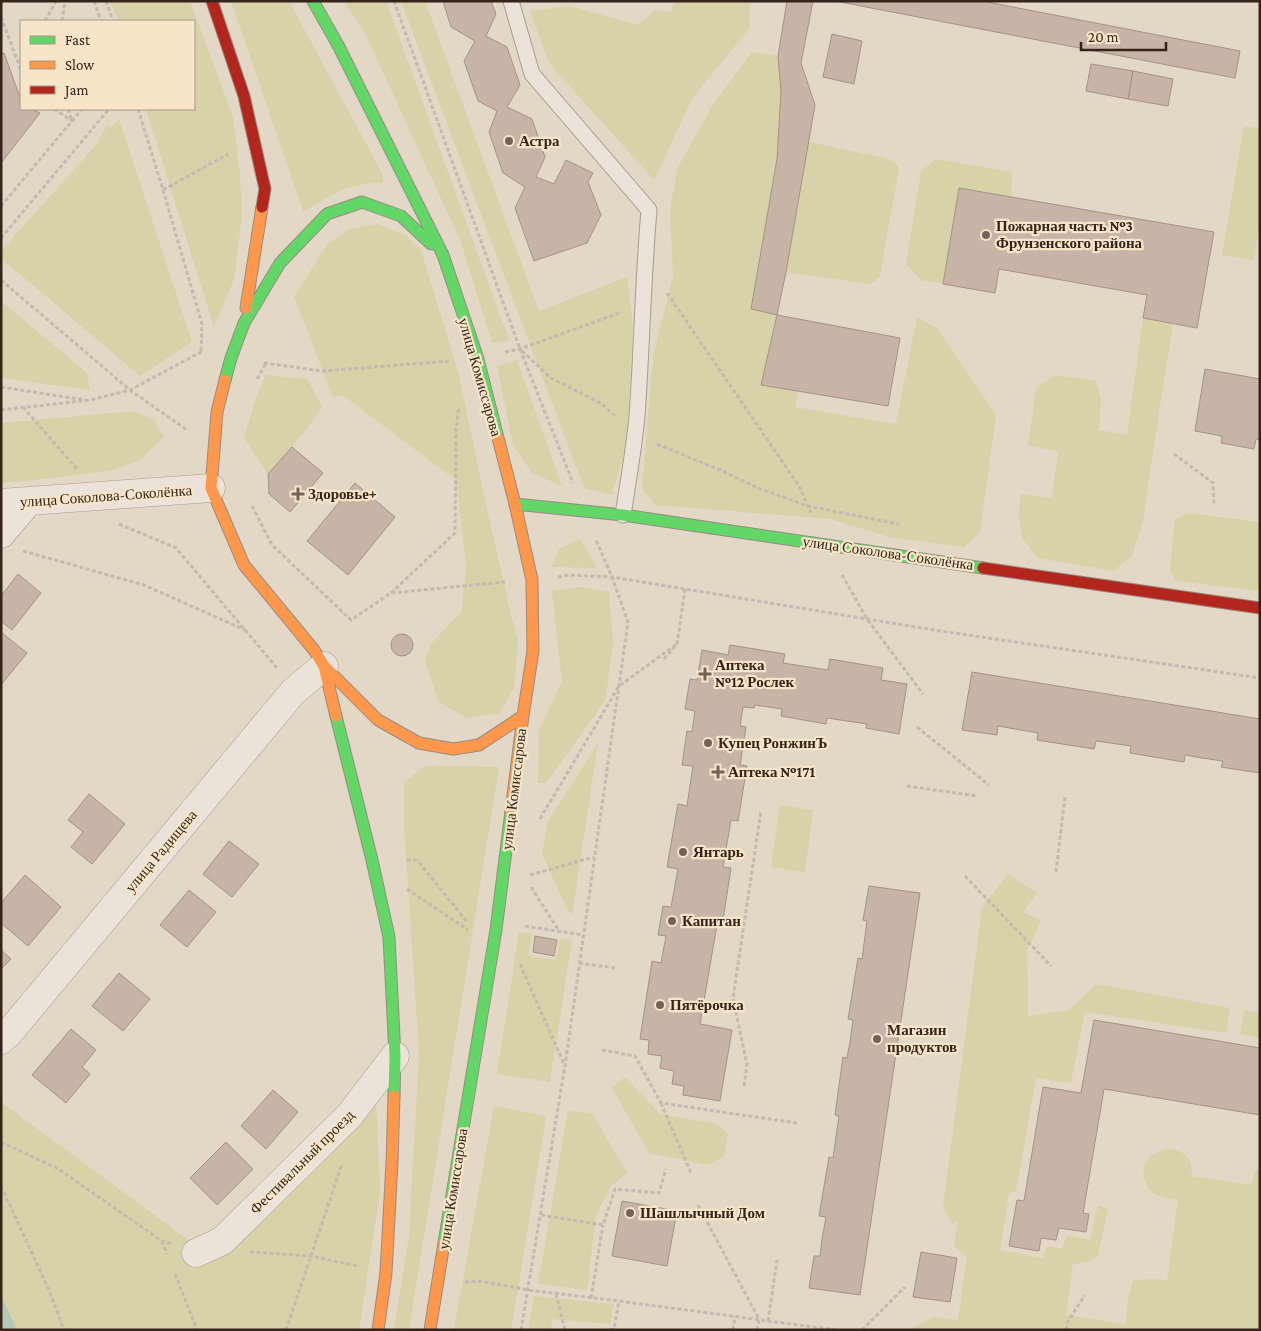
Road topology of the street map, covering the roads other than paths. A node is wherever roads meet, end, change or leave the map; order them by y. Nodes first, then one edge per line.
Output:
1 (212, 1) edge
2 (314, 1) edge
3 (511, 1) edge
4 (443, 255) junction
5 (244, 323) junction
6 (211, 488) junction
7 (29, 501) junction
8 (1, 503) edge
9 (515, 504) junction
10 (623, 515) junction
11 (11, 542) edge
12 (1260, 608) edge
13 (324, 666) junction
14 (523, 716) junction
15 (1, 1040) edge
16 (395, 1056) junction
17 (196, 1253) road end
18 (378, 1330) edge
19 (430, 1330) edge

1 - 5 main road, улица Комиссарова
2 - 4 main road, улица Комиссарова
3 - 10 lane
4 - 5 main road, улица Комиссарова
4 - 9 main road, улица Комиссарова
5 - 6 main road, улица Комиссарова
6 - 7 street, улица Соколова-Соколёнка
6 - 13 main road, улица Комиссарова
7 - 8 street, улица Соколова-Соколёнка
7 - 11 street
9 - 10 main road, улица Соколова-Соколёнка
9 - 14 main road, улица Комиссарова
10 - 12 main road, улица Соколова-Соколёнка
13 - 14 main road
13 - 15 street, улица Радищева
13 - 16 main road, улица Комиссарова
14 - 19 main road, улица Комиссарова
16 - 17 street, Фестивальный проезд
16 - 18 main road, улица Комиссарова

